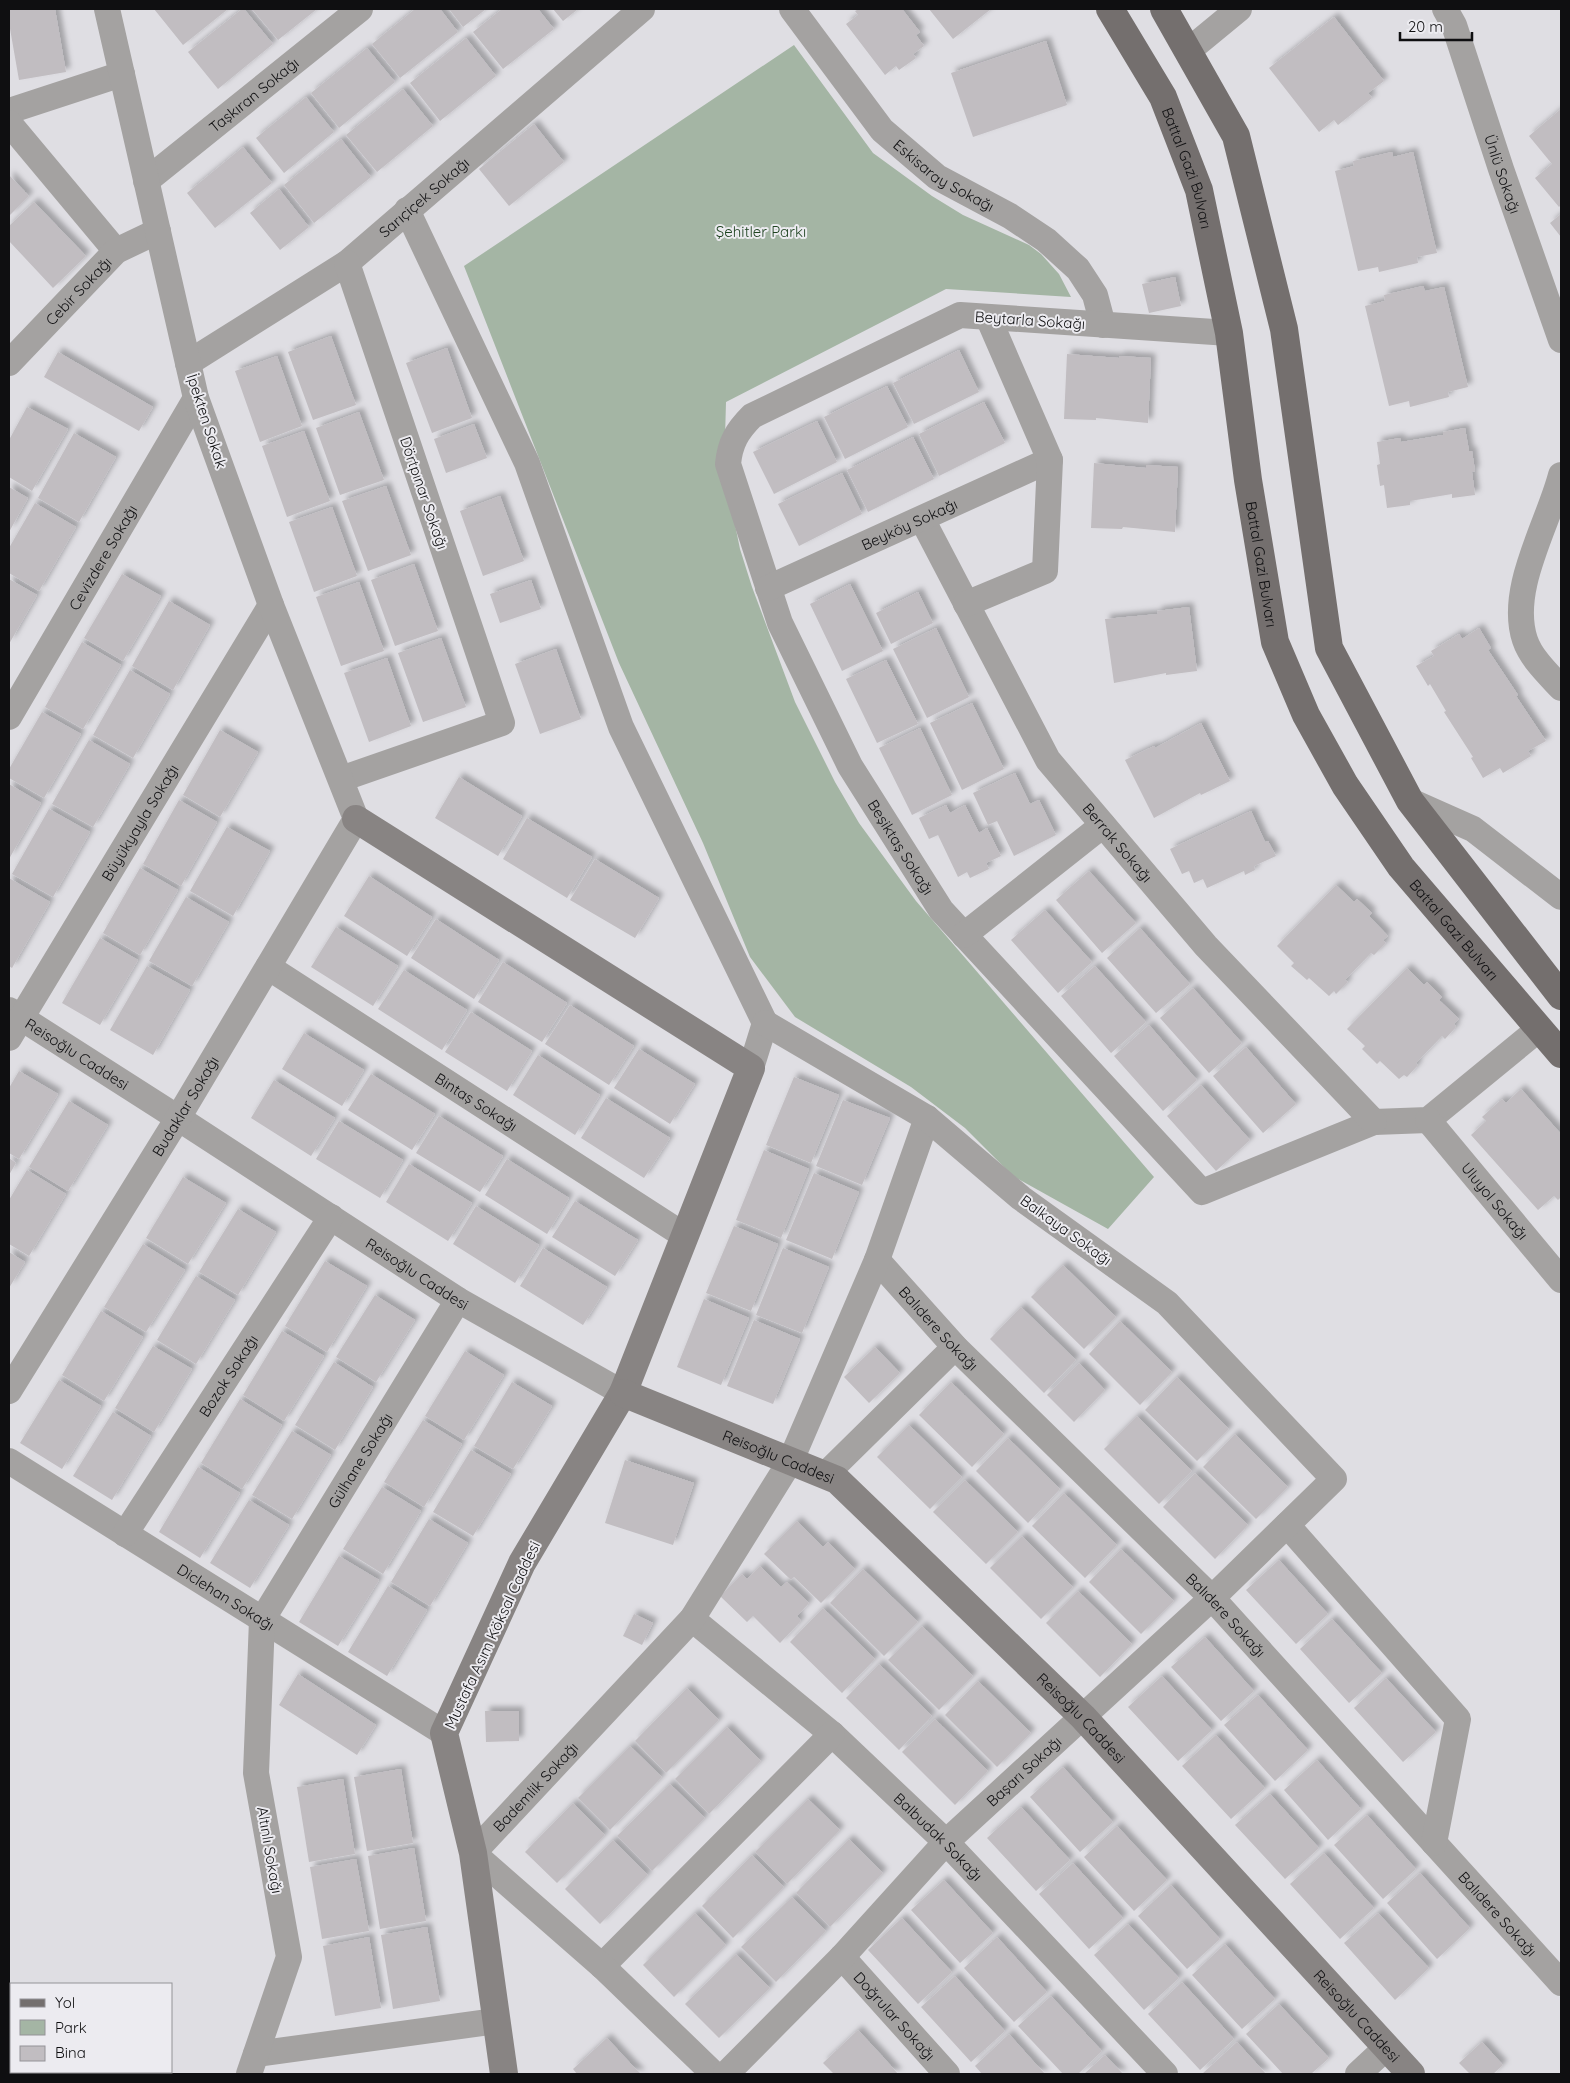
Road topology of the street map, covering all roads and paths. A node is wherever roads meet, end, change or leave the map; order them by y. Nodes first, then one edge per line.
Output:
1 (106, 9) edge
2 (360, 9) edge
3 (642, 9) edge
4 (792, 9) edge
5 (1110, 9) edge
6 (1164, 9) edge
7 (1240, 9) edge
8 (1446, 9) edge
9 (1188, 51) junction
10 (122, 74) junction
11 (9, 111) edge
12 (9, 123) edge
13 (146, 181) junction
14 (407, 210) junction
15 (158, 231) junction
16 (116, 251) junction
17 (347, 263) junction
18 (988, 317) junction
19 (1103, 325) junction
20 (1230, 333) junction
21 (1561, 340) edge
22 (9, 363) edge
23 (188, 363) junction
24 (196, 398) junction
25 (738, 429) joint
26 (1050, 460) junction
27 (1561, 475) edge
28 (922, 519) junction
29 (768, 588) junction
30 (966, 604) junction
31 (271, 606) junction
32 (1561, 688) edge
33 (9, 717) edge
34 (341, 779) junction
35 (1410, 801) junction
36 (356, 819) junction
37 (1103, 825) junction
38 (1561, 897) edge
39 (964, 935) junction
40 (268, 967) junction
41 (1561, 996) edge
42 (13, 1022) edge
43 (765, 1023) junction
44 (1539, 1029) junction
45 (1561, 1054) edge
46 (751, 1068) junction
47 (178, 1118) junction
48 (927, 1118) junction
49 (1428, 1120) junction
50 (1374, 1122) junction
51 (331, 1217) junction
52 (685, 1236) junction
53 (877, 1260) junction
54 (1561, 1280) edge
55 (458, 1300) junction
56 (954, 1347) junction
57 (9, 1391) edge
58 (623, 1393) junction
59 (791, 1460) junction
60 (9, 1461) edge
61 (825, 1475) junction
62 (1334, 1479) joint
63 (1287, 1525) junction
64 (125, 1534) junction
65 (1212, 1598) junction
66 (262, 1620) junction
67 (692, 1620) junction
68 (1083, 1718) junction
69 (444, 1733) junction
70 (832, 1734) junction
71 (946, 1842) junction
72 (1434, 1843) junction
73 (473, 1854) junction
74 (842, 1957) junction
75 (602, 1966) junction
76 (1561, 1983) edge
77 (496, 2021) junction
78 (1387, 2047) junction
79 (252, 2064) edge
80 (504, 2074) edge
81 (714, 2074) edge
82 (726, 2074) edge
83 (947, 2074) edge
84 (1165, 2074) edge
85 (1358, 2074) edge
86 (1412, 2074) edge

1 - 10 street, İpekten Sokak
2 - 13 street, Taşkıran Sokağı
3 - 14 street, Sarıçiçek Sokağı
4 - 19 street, Eskisaray Sokağı
5 - 20 main road, Battal Gazi Bulvarı
6 - 9 main road
7 - 9 street
8 - 21 street, Ünlü Sokağı
9 - 35 main road
10 - 11 street
10 - 13 street, İpekten Sokak
12 - 16 street
13 - 15 street, İpekten Sokak
14 - 17 street, Sarıçiçek Sokağı
14 - 43 street
15 - 16 street, Cebir Sokağı
15 - 23 street, İpekten Sokak
16 - 22 street, Cebir Sokağı
17 - 23 street, Sarıçiçek Sokağı
17 - 34 street, Dörtpınar Sokağı
18 - 19 street, Beytarla Sokağı
18 - 25 street, Beytarla Sokağı
18 - 26 street
19 - 20 street, Beytarla Sokağı
20 - 44 main road, Battal Gazi Bulvarı
23 - 24 street, İpekten Sokak
24 - 31 street, İpekten Sokak
24 - 33 street, Cevizdere Sokağı
25 - 29 street, Beşiktaş Sokağı
26 - 28 street, Beyköy Sokağı
26 - 30 street
27 - 32 street
28 - 29 street, Beyköy Sokağı
28 - 30 street, Berrak Sokağı
29 - 39 street, Beşiktaş Sokağı
30 - 37 street, Berrak Sokağı
31 - 34 street, İpekten Sokak
31 - 42 street, Büyükyayla Sokağı
34 - 36 street, İpekten Sokak
35 - 38 street
35 - 41 main road
36 - 40 street, Budaklar Sokağı
36 - 46 street
37 - 39 street
37 - 50 street, Berrak Sokağı
39 - 50 street, Beşiktaş Sokağı
40 - 47 street, Budaklar Sokağı
40 - 52 street, Bintaş Sokağı
42 - 47 street, Reisoğlu Caddesi
43 - 46 street
43 - 48 street, Balkaya Sokağı
44 - 45 main road, Battal Gazi Bulvarı
44 - 49 street
46 - 52 street, Mustafa Asım Köksal Caddesi
47 - 51 street, Reisoğlu Caddesi
47 - 57 street, Budaklar Sokağı
48 - 53 street, Bademlik Sokağı
48 - 62 street, Balkaya Sokağı
49 - 50 street
49 - 54 street, Uluyol Sokağı
51 - 55 street, Reisoğlu Caddesi
51 - 64 street, Bozok Sokağı
52 - 58 street, Mustafa Asım Köksal Caddesi
53 - 56 street, Balıdere Sokağı
53 - 59 street, Bademlik Sokağı
55 - 58 street, Reisoğlu Caddesi
55 - 66 street, Gülhane Sokağı
56 - 61 street
56 - 65 street, Balıdere Sokağı
58 - 59 street, Reisoğlu Caddesi
58 - 69 street, Mustafa Asım Köksal Caddesi
59 - 61 street, Reisoğlu Caddesi
59 - 67 street, Bademlik Sokağı
60 - 64 street, Diclehan Sokağı
61 - 68 street, Reisoğlu Caddesi
62 - 63 street, Başarı Sokağı
63 - 65 street, Başarı Sokağı
63 - 72 street
64 - 66 street, Diclehan Sokağı
65 - 68 street, Başarı Sokağı
65 - 72 street, Balıdere Sokağı
66 - 69 street, Diclehan Sokağı
66 - 79 street, Altınlı Sokağı
67 - 70 street, Balbudak Sokağı
67 - 73 street, Bademlik Sokağı
68 - 71 street, Başarı Sokağı
68 - 78 street, Reisoğlu Caddesi
69 - 73 street, Mustafa Asım Köksal Caddesi
70 - 71 street, Balbudak Sokağı
70 - 75 street
71 - 74 street, Başarı Sokağı
71 - 84 street, Balbudak Sokağı
72 - 76 street, Balıdere Sokağı
73 - 75 street
73 - 77 street, Mustafa Asım Köksal Caddesi
74 - 82 street, Başarı Sokağı
74 - 83 street, Doğrular Sokağı
75 - 81 street
77 - 79 street
77 - 80 street, Mustafa Asım Köksal Caddesi
78 - 85 street
78 - 86 street, Reisoğlu Caddesi

